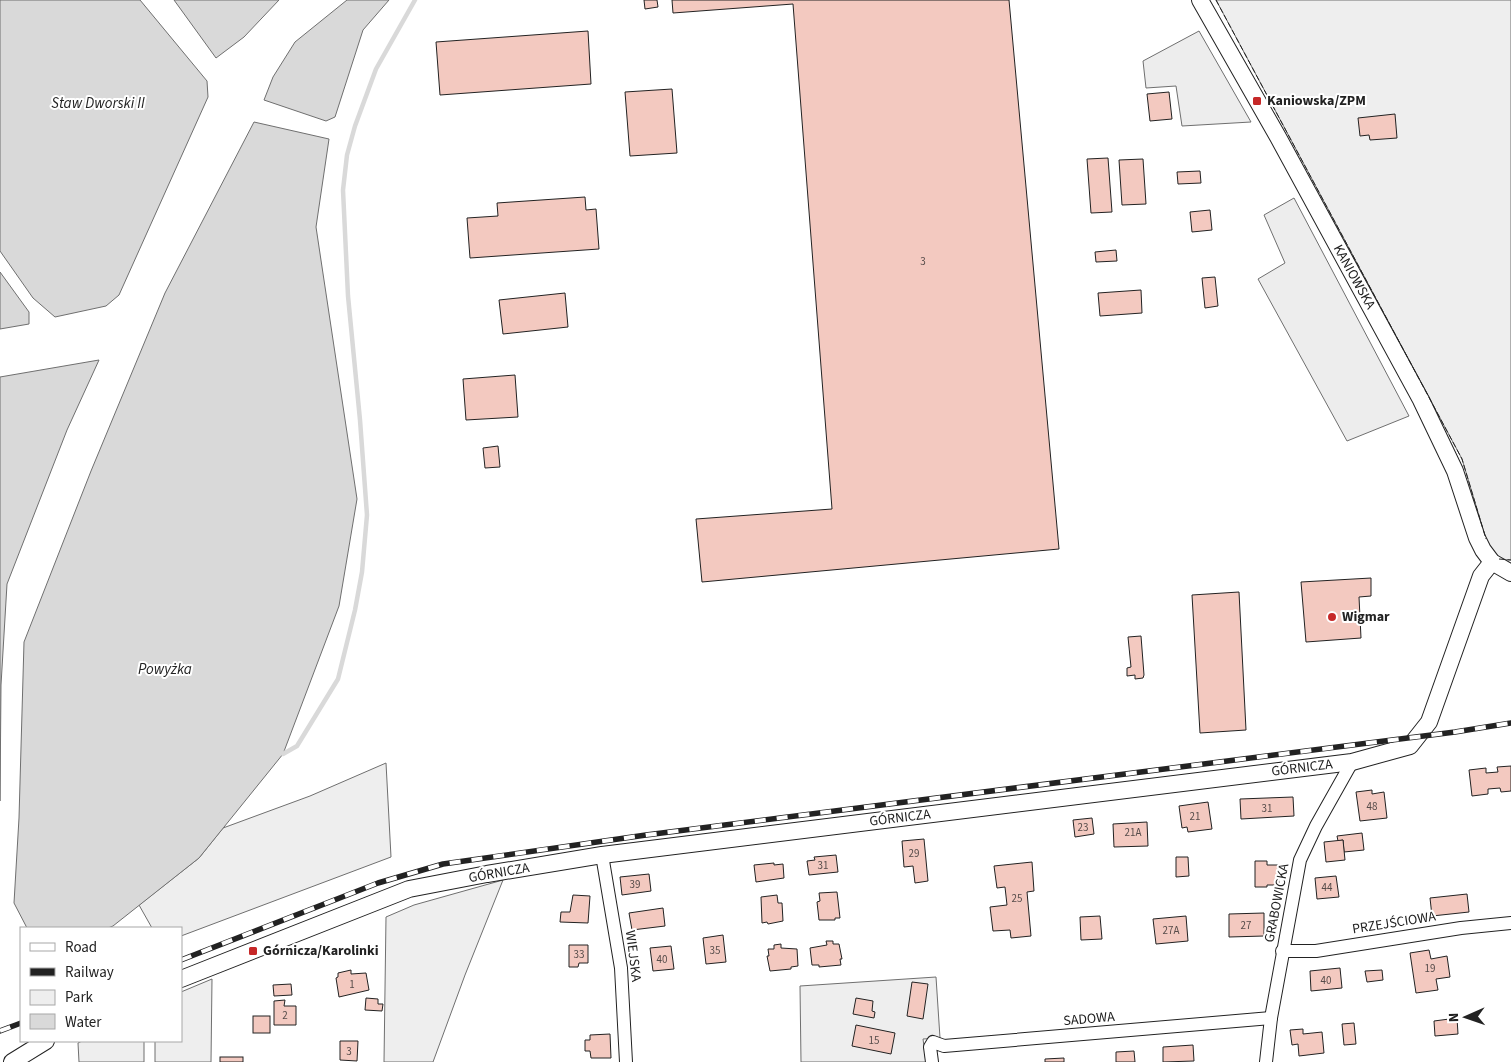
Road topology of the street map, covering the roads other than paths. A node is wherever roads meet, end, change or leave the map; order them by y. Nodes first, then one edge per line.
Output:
1 (1200, 0) edge
2 (1492, 562) junction
3 (1511, 573) edge
4 (1352, 762) junction
5 (602, 855) junction
6 (1511, 924) edge
7 (1282, 951) junction
8 (182, 979) edge
9 (1270, 1018) junction
10 (44, 1042) edge
11 (12, 1062) edge
12 (626, 1062) edge
13 (932, 1062) edge
14 (1266, 1062) edge

1 - 2 street, KANIOWSKA
2 - 3 street
2 - 4 street, GÓRNICZA
4 - 5 street, GÓRNICZA
4 - 7 street, GRABOWICKA
5 - 8 street, GÓRNICZA
5 - 12 street, WIEJSKA
6 - 7 street, PRZEJŚCIOWA
7 - 9 street, GRABOWICKA
9 - 13 street, SADOWA
9 - 14 street, GRABOWICKA
10 - 11 street

